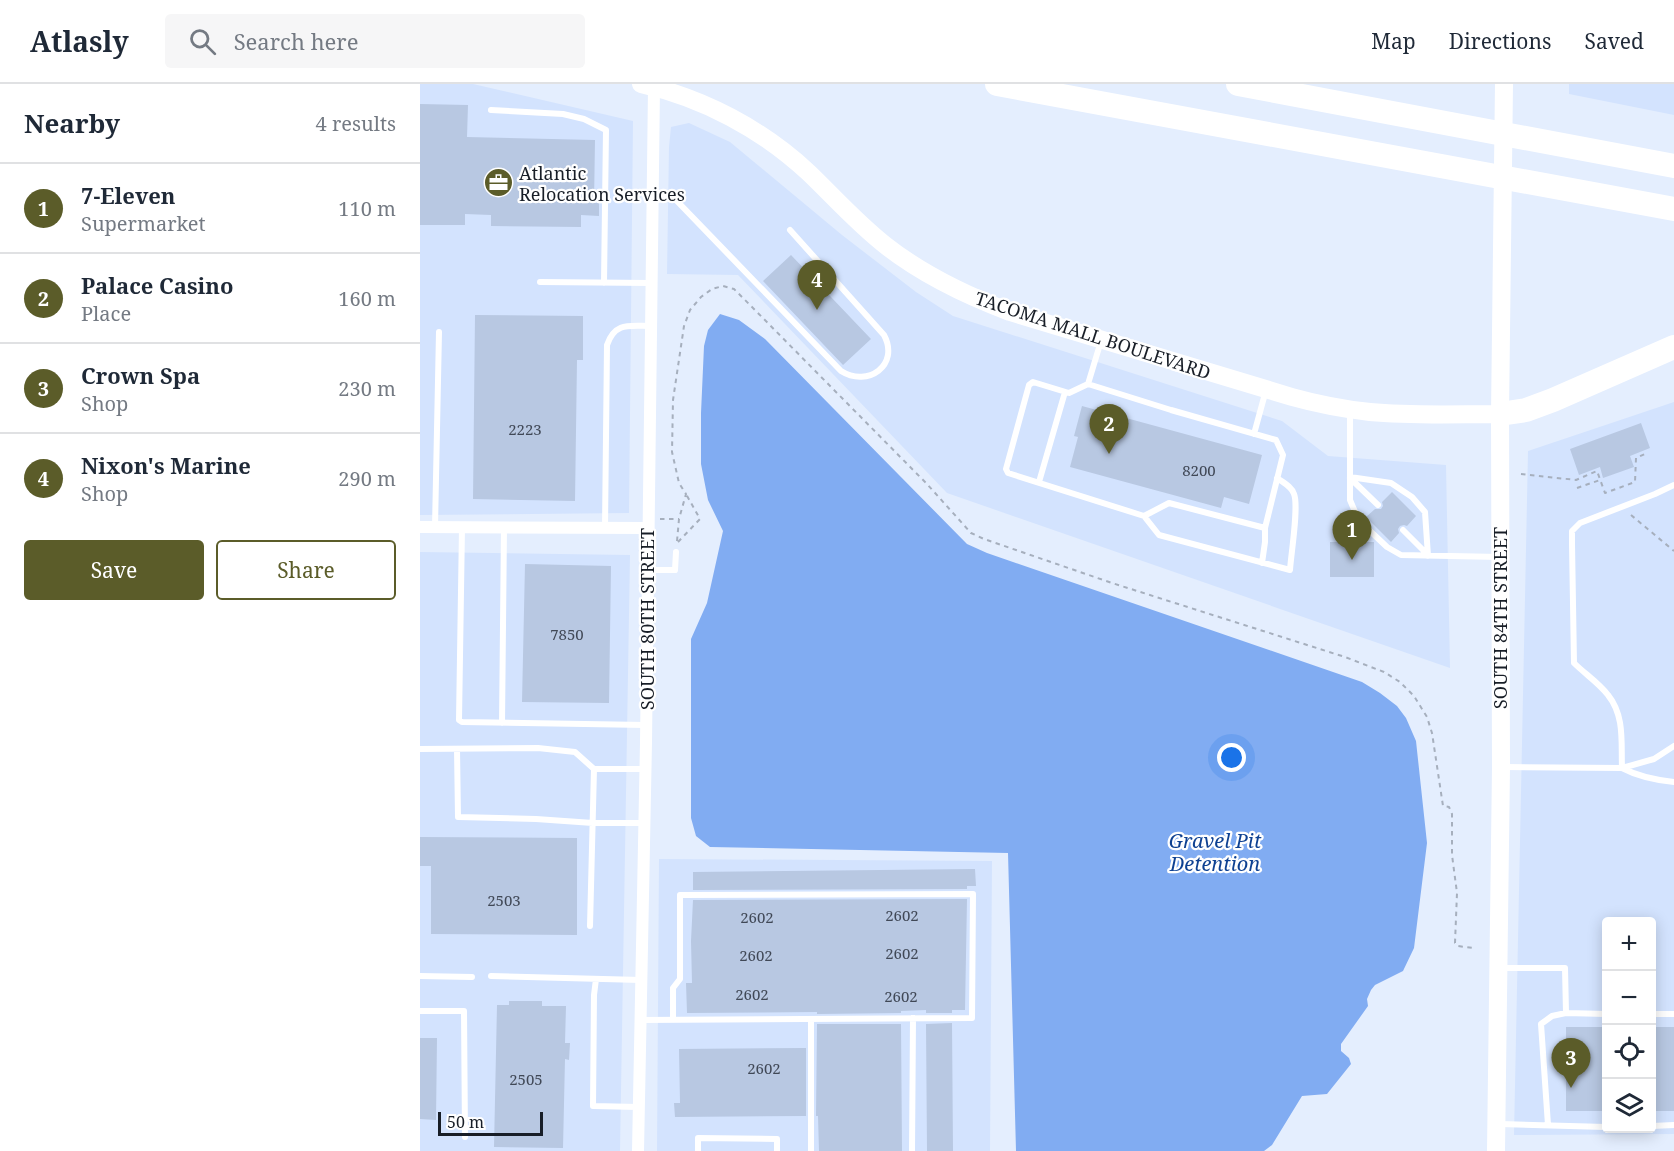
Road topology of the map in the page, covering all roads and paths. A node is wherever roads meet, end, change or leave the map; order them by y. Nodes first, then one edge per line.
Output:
1 (997, 84) edge
2 (1238, 84) edge
3 (647, 86) edge
4 (1504, 92) edge
5 (491, 110) dead end
6 (1674, 166) edge
7 (652, 192) junction
8 (1674, 209) edge
9 (789, 230) dead end
10 (540, 282) dead end
11 (604, 283) junction
12 (651, 283) junction
13 (650, 326) junction
14 (439, 332) dead end
15 (1102, 340) junction
16 (1674, 348) edge
17 (1088, 384) junction
18 (1266, 390) junction
19 (1065, 392) junction
20 (1350, 409) junction
21 (1500, 414) junction
22 (1254, 434) junction
23 (1647, 453) dead end
24 (1521, 474) dead end
25 (1350, 477) junction
26 (1277, 478) junction
27 (1600, 480) junction
28 (1039, 482) junction
29 (1674, 484) edge
30 (1577, 488) dead end
31 (686, 494) junction
32 (1378, 505) dead end
33 (1631, 515) dead end
34 (1144, 516) junction
35 (659, 519) dead end
36 (679, 519) junction
37 (420, 526) edge
38 (435, 527) junction
39 (462, 527) junction
40 (504, 527) junction
41 (605, 528) junction
42 (647, 528) junction
43 (1265, 528) junction
44 (1403, 530) dead end
45 (676, 552) dead end
46 (1674, 552) edge
47 (1428, 556) junction
48 (1500, 557) junction
49 (1262, 563) junction
50 (647, 570) junction
51 (502, 723) junction
52 (646, 725) junction
53 (1671, 748) edge
54 (420, 749) edge
55 (457, 749) junction
56 (1674, 757) edge
57 (1501, 767) junction
58 (1622, 768) junction
59 (594, 769) junction
60 (645, 769) junction
61 (1674, 782) edge
62 (592, 823) junction
63 (644, 823) junction
64 (590, 926) dead end
65 (1473, 948) dead end
66 (1498, 968) junction
67 (420, 976) edge
68 (491, 976) dead end
69 (472, 977) dead end
70 (596, 979) junction
71 (641, 980) junction
72 (420, 1011) edge
73 (1566, 1013) junction
74 (1602, 1014) edge
75 (1656, 1014) edge
76 (1674, 1014) edge
77 (913, 1018) junction
78 (812, 1019) junction
79 (641, 1020) junction
80 (673, 1020) junction
81 (639, 1107) junction
82 (1496, 1124) junction
83 (1548, 1125) junction
84 (1674, 1125) edge
85 (1602, 1126) edge
86 (1656, 1126) edge
87 (465, 1137) dead end
88 (638, 1151) edge
89 (698, 1151) edge
90 (777, 1151) edge
91 (811, 1151) edge
92 (912, 1151) edge
93 (1496, 1151) edge

1 - 8 highway
2 - 6 highway
3 - 7 street, SOUTH 80TH STREET
3 - 15 main road, TACOMA MALL BOULEVARD
4 - 21 main road, SOUTH 84TH STREET
5 - 11 lane
7 - 9 lane
7 - 12 street, SOUTH 80TH STREET
10 - 11 lane
11 - 12 lane
12 - 13 street, SOUTH 80TH STREET
13 - 41 lane
13 - 42 street, SOUTH 80TH STREET
14 - 38 lane
15 - 17 lane
15 - 18 main road, TACOMA MALL BOULEVARD
16 - 21 highway
17 - 19 lane
17 - 22 lane
18 - 20 main road, TACOMA MALL BOULEVARD
18 - 22 lane
19 - 28 lane
19 - 28 lane
20 - 21 main road, TACOMA MALL BOULEVARD
20 - 25 lane
21 - 48 main road, SOUTH 84TH STREET
22 - 26 lane
23 - 27 path
24 - 27 path
25 - 32 lane
25 - 47 lane
25 - 47 lane
26 - 43 lane
26 - 49 lane
27 - 30 path
28 - 34 lane
29 - 58 lane
31 - 36 path
31 - 36 path
31 - 65 path
33 - 46 path
34 - 43 lane
34 - 49 lane
35 - 36 path
37 - 38 street
38 - 39 street
39 - 40 street
39 - 51 lane
40 - 41 street
40 - 51 lane
41 - 42 street
42 - 50 street, SOUTH 80TH STREET
43 - 49 lane
44 - 47 lane
45 - 50 lane
47 - 48 lane
48 - 57 main road, SOUTH 84TH STREET
50 - 52 street, SOUTH 80TH STREET
51 - 52 lane
52 - 60 street, SOUTH 80TH STREET
53 - 56 lane
53 - 58 lane
54 - 55 lane
55 - 59 lane
55 - 62 lane
57 - 58 lane
57 - 66 main road, SOUTH 84TH STREET
58 - 61 lane
59 - 60 lane
59 - 62 lane
60 - 63 street, SOUTH 80TH STREET
62 - 63 lane
62 - 64 lane
63 - 71 street, SOUTH 80TH STREET
66 - 73 lane
66 - 82 main road, SOUTH 84TH STREET
67 - 69 lane
68 - 70 lane
70 - 71 lane
70 - 81 lane
71 - 79 street, SOUTH 80TH STREET
72 - 87 lane
73 - 74 lane
73 - 83 lane
75 - 76 lane
77 - 78 lane
77 - 80 lane
77 - 92 lane
78 - 80 lane
78 - 91 lane
79 - 80 lane
79 - 81 street, SOUTH 80TH STREET
81 - 88 street, SOUTH 80TH STREET
82 - 83 lane
82 - 93 main road, SOUTH 84TH STREET
83 - 85 lane
84 - 86 lane
89 - 90 lane

